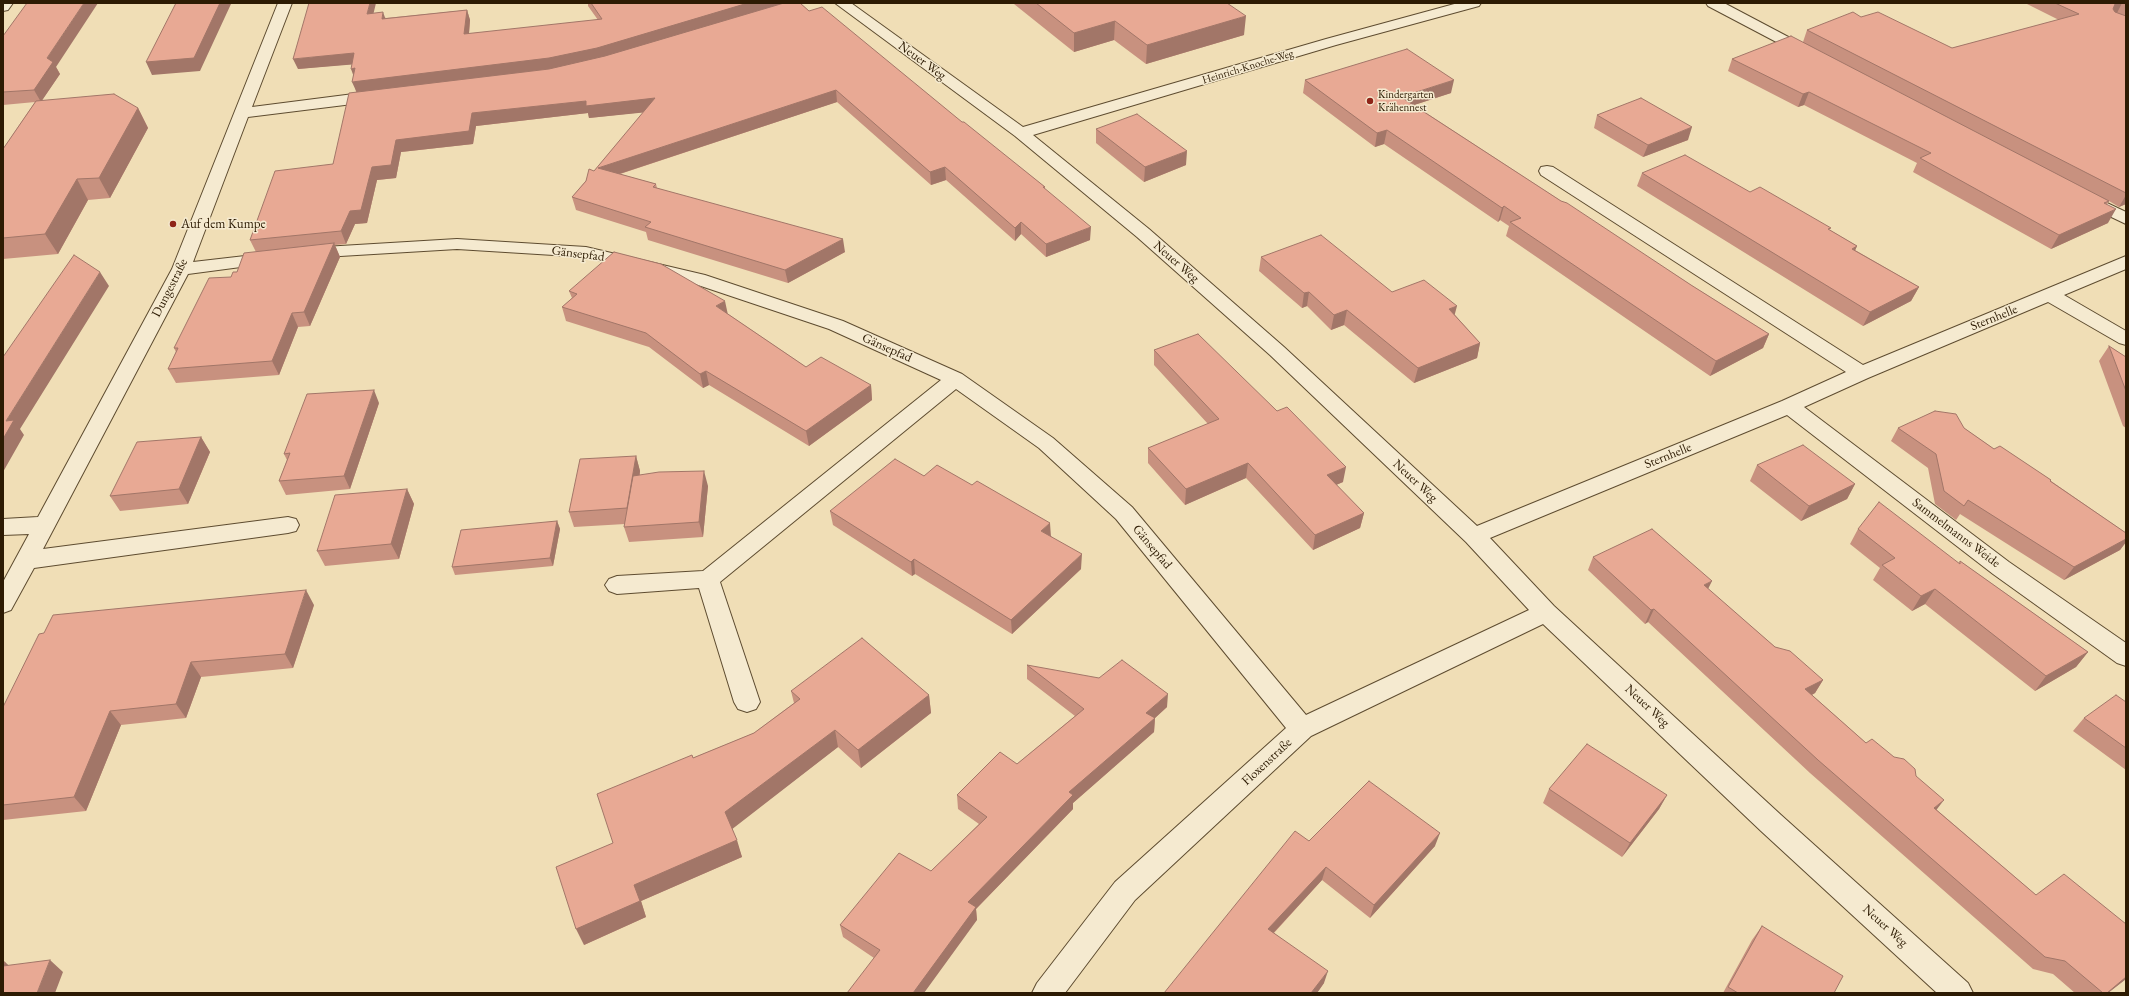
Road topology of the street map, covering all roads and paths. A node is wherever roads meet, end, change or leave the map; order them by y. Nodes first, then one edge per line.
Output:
1 (6, 3) edge
2 (285, 3) edge
3 (842, 3) edge
4 (1474, 3) edge
5 (1713, 3) edge
6 (1443, 6) edge
7 (3, 7) edge
8 (1825, 62) edge
9 (391, 94) edge
10 (243, 113) junction
11 (1021, 133) junction
12 (1547, 171) dead end
13 (2077, 194) edge
14 (2126, 219) edge
15 (2126, 262) edge
16 (181, 269) junction
17 (2050, 295) junction
18 (2126, 339) edge
19 (1861, 373) junction
20 (955, 379) junction
21 (1788, 406) junction
22 (45, 525) junction
23 (288, 525) dead end
24 (3, 526) edge
25 (1474, 536) junction
26 (27, 560) junction
27 (708, 579) junction
28 (617, 585) dead end
29 (3, 604) edge
30 (1546, 612) junction
31 (2126, 656) edge
32 (747, 702) dead end
33 (1302, 729) junction
34 (1047, 993) edge
35 (1958, 993) edge

1 - 7 street
2 - 10 street, Dungestraße
3 - 11 street, Neuer Weg
4 - 6 street, Heinrich-Knoche-Weg
5 - 8 street
6 - 11 street, Heinrich-Knoche-Weg
9 - 10 street
10 - 16 street, Dungestraße
11 - 25 street, Neuer Weg
12 - 19 street
13 - 14 street
15 - 17 street, Sternhelle
16 - 20 street, Gänsepfad
16 - 22 street, Dungestraße
17 - 18 street
17 - 19 street, Sternhelle
19 - 21 street, Sternhelle
20 - 27 street
20 - 33 street, Gänsepfad
21 - 25 street, Sternhelle
21 - 31 street, Sammelmanns Weide
22 - 24 street
22 - 26 street, Dungestraße
23 - 26 street
25 - 30 street, Neuer Weg
26 - 29 street, Dungestraße
27 - 28 street
27 - 32 street
30 - 33 street, Floxenstraße
30 - 35 street, Neuer Weg
33 - 34 street, Floxenstraße

